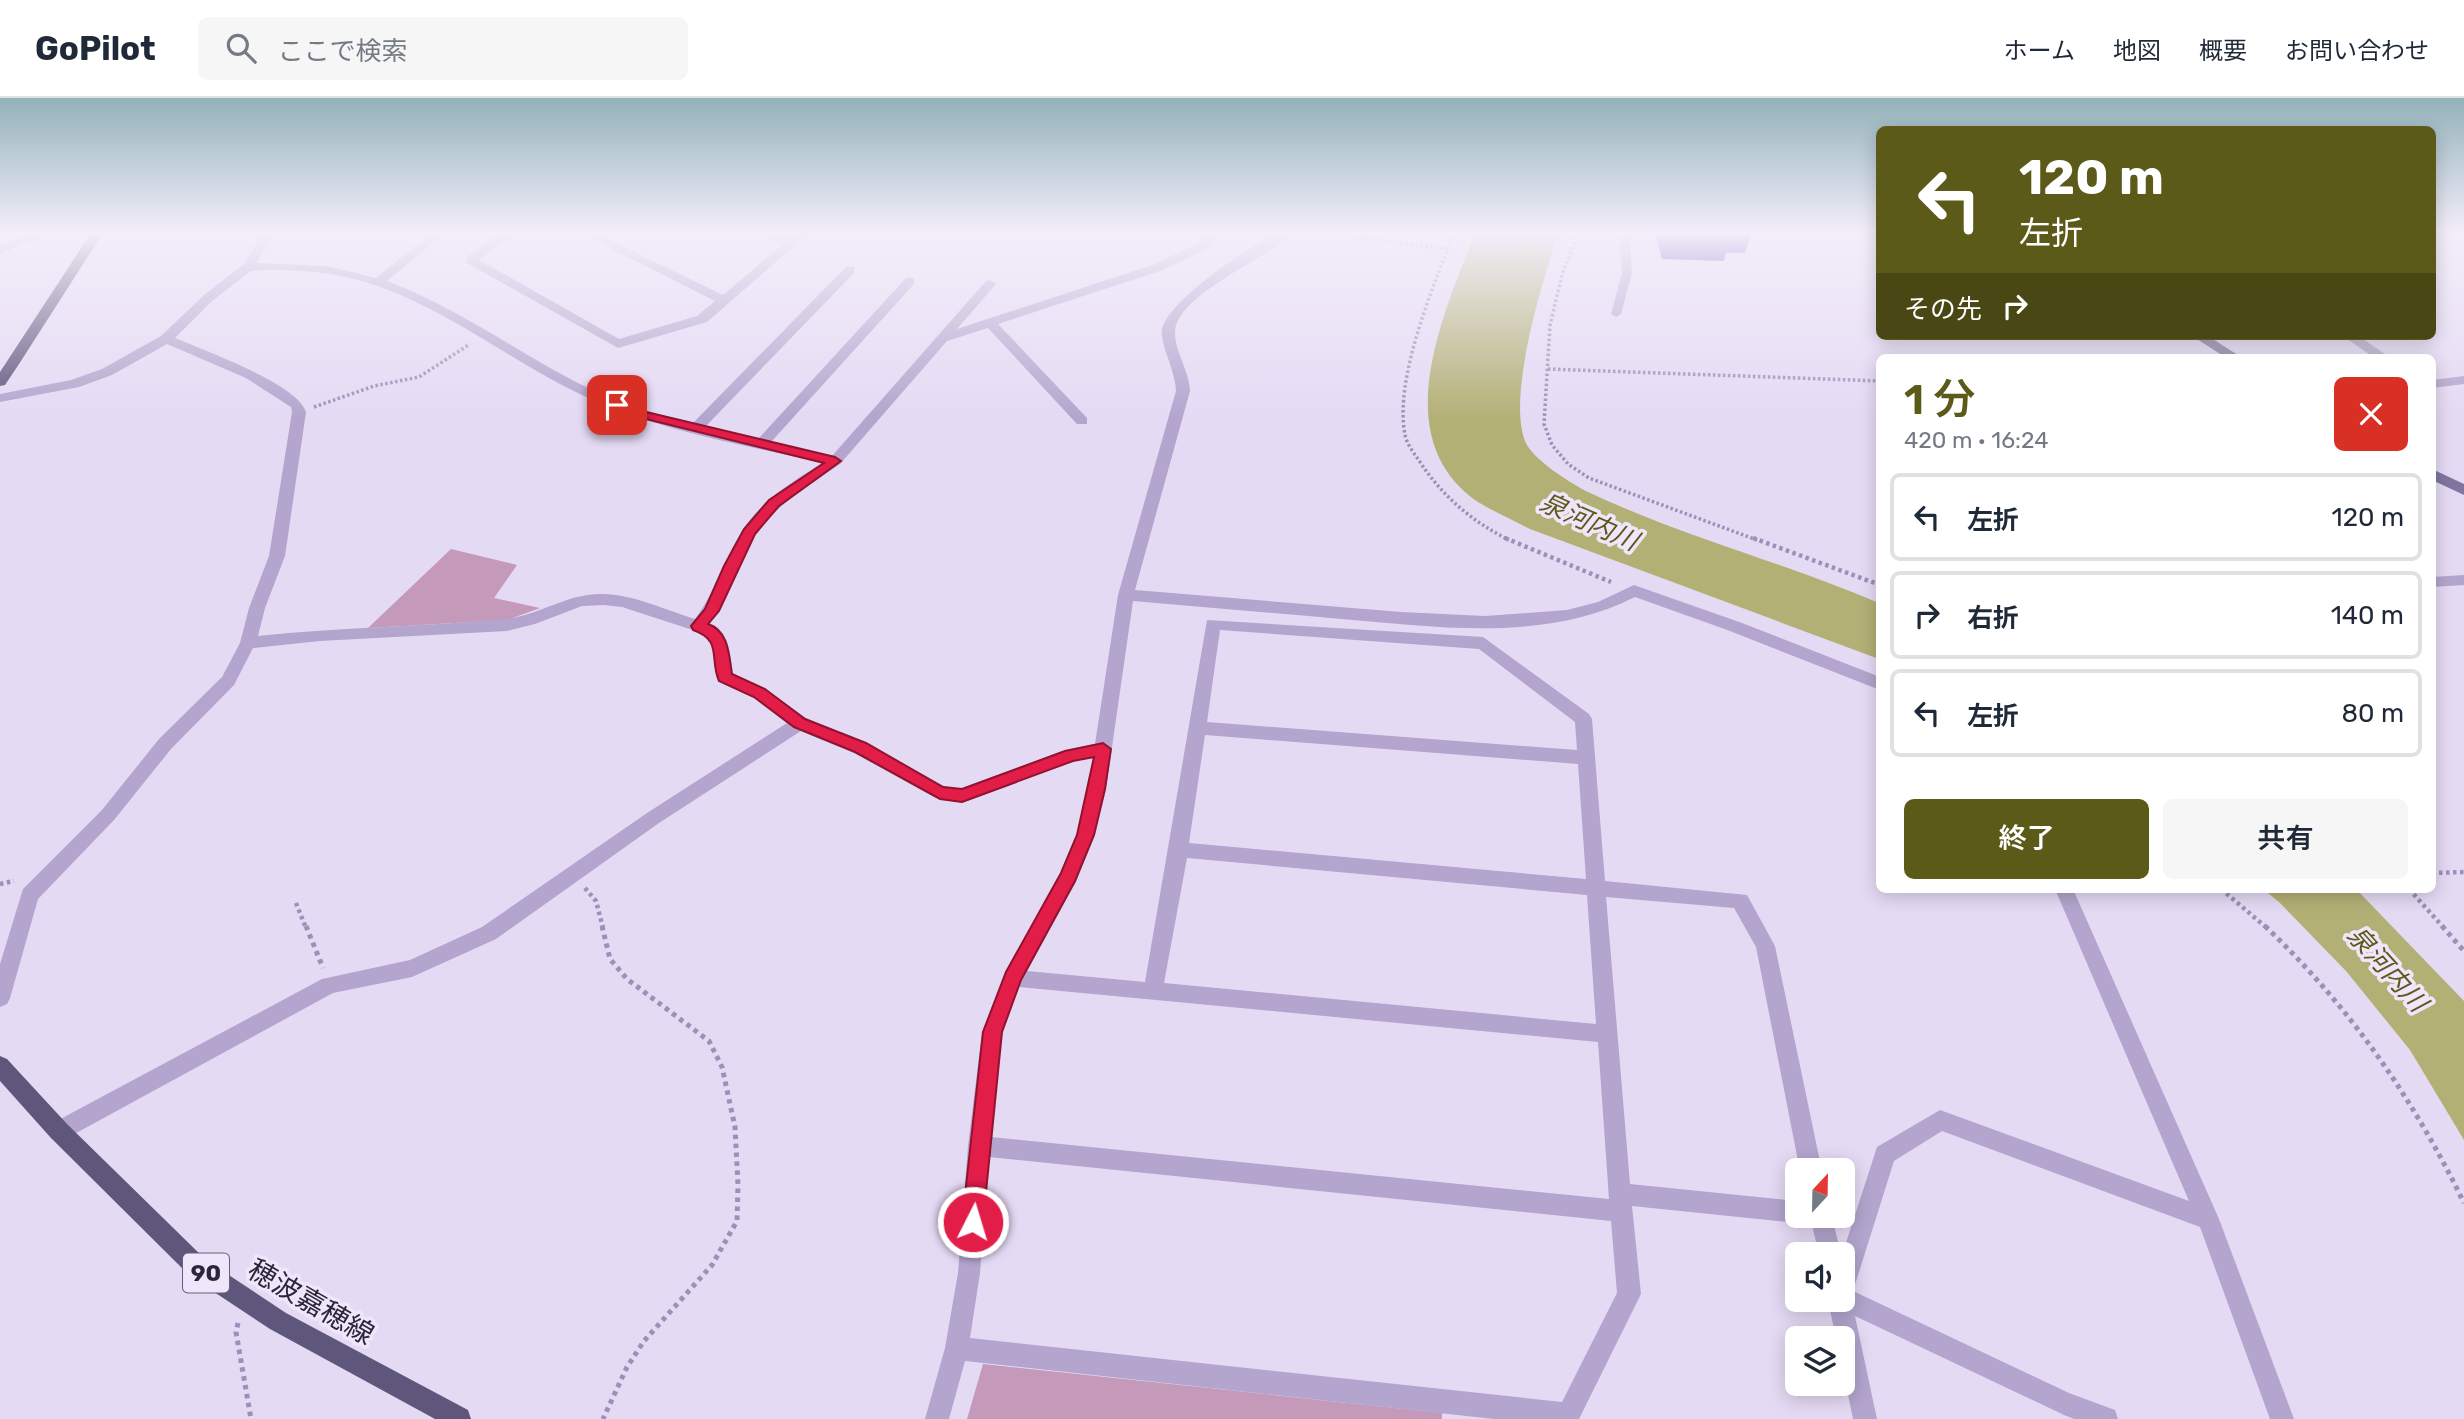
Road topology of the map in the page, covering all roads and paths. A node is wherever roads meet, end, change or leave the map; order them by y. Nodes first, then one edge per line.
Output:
1 (56, 295) edge
2 (212, 295) edge
3 (407, 295) edge
4 (532, 295) edge
5 (714, 295) edge
6 (731, 295) edge
7 (826, 295) edge
8 (898, 295) edge
9 (981, 295) edge
10 (1077, 295) edge
11 (1194, 295) edge
12 (1432, 295) edge
13 (1557, 295) edge
14 (1621, 295) edge
15 (725, 300) junction
16 (1616, 314) dead end
17 (991, 324) junction
18 (482, 335) junction
19 (166, 339) junction
20 (941, 339) junction
21 (2206, 340) edge
22 (2356, 340) edge
23 (2229, 354) edge
24 (2377, 354) edge
25 (1548, 369) junction
26 (2464, 380) edge
27 (1876, 381) edge
28 (0, 382) edge
29 (2436, 384) edge
30 (0, 398) edge
31 (299, 412) junction
32 (1082, 421) dead end
33 (696, 428) junction
34 (761, 444) junction
35 (835, 461) junction
36 (2436, 476) edge
37 (2462, 487) edge
38 (2464, 580) edge
39 (2436, 582) edge
40 (1876, 584) edge
41 (1634, 591) junction
42 (1125, 595) junction
43 (698, 626) junction
44 (248, 643) junction
45 (1876, 682) edge
46 (800, 723) junction
47 (1197, 728) junction
48 (1103, 749) junction
49 (1586, 758) junction
50 (1179, 850) junction
51 (2464, 872) edge
52 (2436, 873) edge
53 (573, 874) junction
54 (1595, 886) junction
55 (2066, 893) edge
56 (2226, 893) edge
57 (2413, 893) edge
58 (296, 903) dead end
59 (2464, 951) edge
60 (1013, 978) junction
61 (330, 985) junction
62 (1153, 992) junction
63 (0, 998) edge
64 (1606, 1034) junction
65 (0, 1066) edge
66 (59, 1130) junction
67 (979, 1146) junction
68 (1808, 1158) edge
69 (1621, 1202) junction
70 (2464, 1203) edge
71 (1785, 1211) edge
72 (2208, 1219) junction
73 (1855, 1249) edge
74 (244, 1298) junction
75 (1855, 1305) edge
76 (1844, 1312) edge
77 (957, 1348) junction
78 (251, 1419) edge
79 (459, 1419) edge
80 (603, 1419) edge
81 (937, 1419) edge
82 (1865, 1419) edge
83 (2106, 1419) edge
84 (2282, 1419) edge

1 - 28 main road
2 - 19 street
3 - 18 street
4 - 15 street
5 - 15 street
6 - 15 street
7 - 33 street
8 - 34 street
9 - 20 street
10 - 17 street
11 - 42 street
12 - 41 path
13 - 25 path
14 - 16 lane
17 - 20 street
17 - 32 street
18 - 31 path
18 - 33 street
19 - 30 street
19 - 31 street
20 - 35 street
21 - 23 street
22 - 24 street
25 - 27 path
25 - 40 path
26 - 29 street
31 - 44 street
33 - 34 street
34 - 35 street
35 - 43 street
36 - 37 street
38 - 39 street
41 - 42 street
41 - 45 street
42 - 48 street
43 - 44 street
43 - 46 street
44 - 63 street
46 - 48 street
46 - 53 street
47 - 49 street
47 - 49 street
47 - 50 street
48 - 60 street
49 - 54 street
50 - 54 street
50 - 62 street
51 - 52 path
53 - 61 street
53 - 80 path
54 - 64 street
54 - 68 street
55 - 72 street
56 - 70 path
57 - 59 path
58 - 61 path
60 - 62 street
60 - 67 street
61 - 66 street
62 - 64 street
64 - 69 street
65 - 66 main road, 穂波嘉穂線 / 90
66 - 74 main road, 穂波嘉穂線 / 90
67 - 69 street
67 - 77 street
69 - 71 street
69 - 77 street
72 - 73 street
72 - 84 street
74 - 78 path
74 - 79 main road, 穂波嘉穂線 / 90
75 - 83 street
76 - 82 street
77 - 81 street

